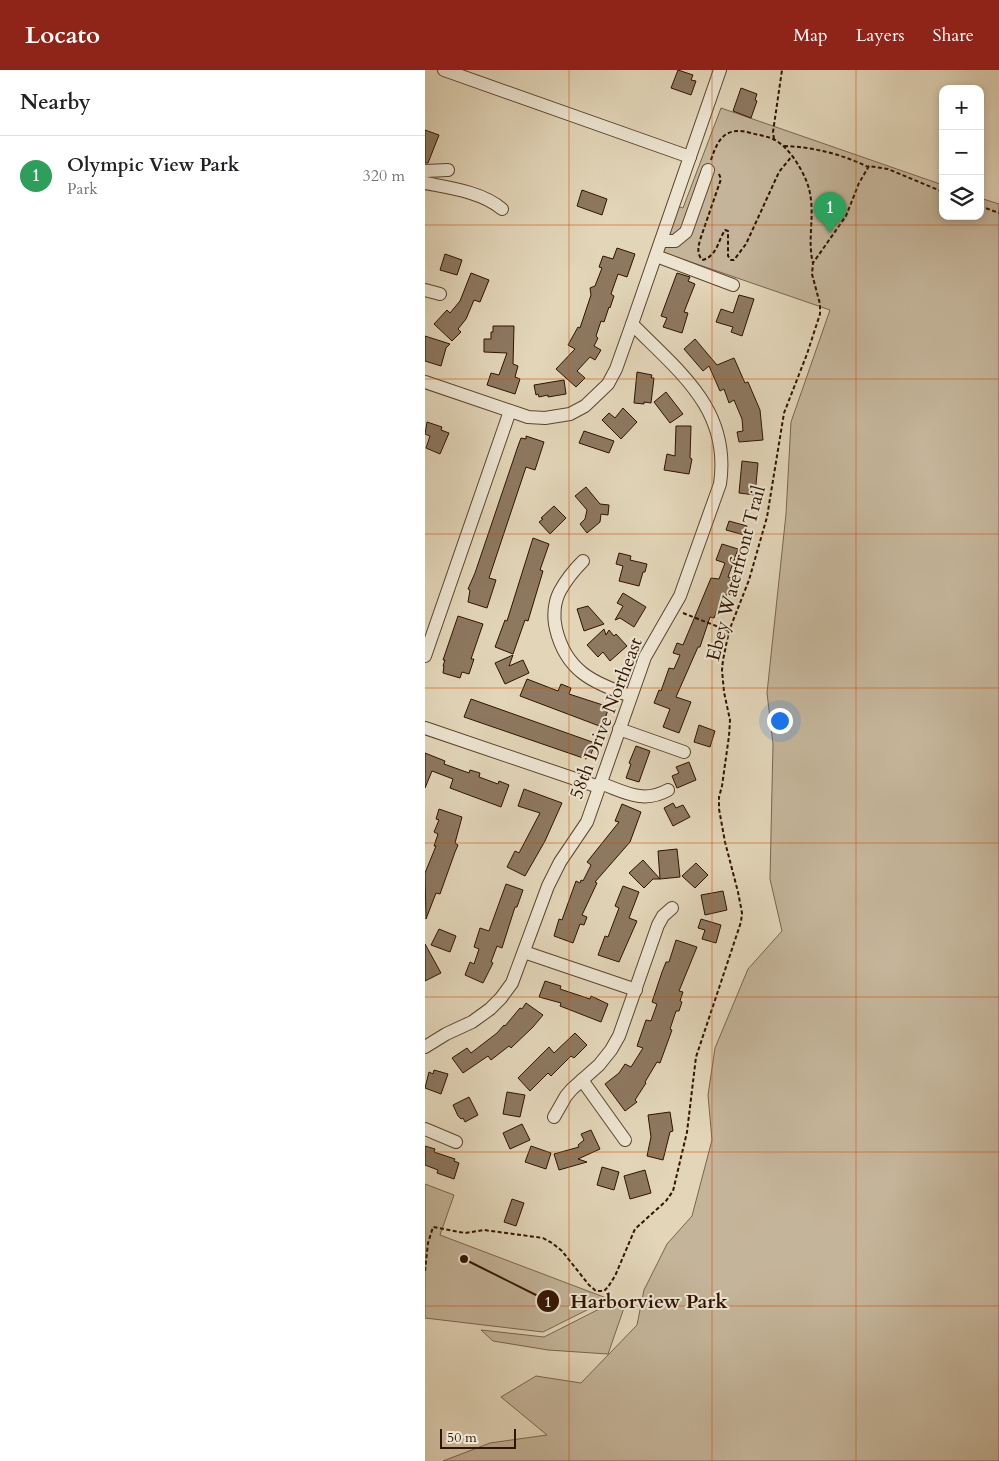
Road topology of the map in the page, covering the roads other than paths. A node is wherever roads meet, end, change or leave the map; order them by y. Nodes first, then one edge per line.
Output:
1 (444, 70) edge
2 (720, 70) edge
3 (690, 157) junction
4 (714, 168) road end
5 (448, 170) dead end
6 (425, 171) edge
7 (425, 182) edge
8 (502, 209) dead end
9 (661, 241) junction
10 (656, 256) junction
11 (733, 285) dead end
12 (425, 290) edge
13 (440, 294) dead end
14 (632, 324) junction
15 (425, 382) edge
16 (510, 411) junction
17 (583, 561) dead end
18 (425, 656) edge
19 (631, 696) junction
20 (425, 728) edge
21 (619, 729) junction
22 (684, 752) dead end
23 (600, 785) junction
24 (668, 790) dead end
25 (672, 908) dead end
26 (524, 952) junction
27 (636, 990) junction
28 (425, 1047) edge
29 (582, 1080) junction
30 (554, 1117) dead end
31 (425, 1129) edge
32 (625, 1140) dead end
33 (456, 1142) dead end

1 - 3 street
2 - 3 street
3 - 9 street
4 - 9 street
5 - 6 street
7 - 8 street
9 - 10 street
10 - 11 street
10 - 14 street
12 - 13 street
14 - 16 street
14 - 19 street, 58th Drive Northeast
15 - 16 street
16 - 18 street
17 - 19 street
19 - 21 street, 58th Drive Northeast
20 - 23 street
21 - 22 street
21 - 23 street, 58th Drive Northeast
23 - 24 street
23 - 26 street, 58th Drive Northeast
25 - 27 street
26 - 27 street
26 - 28 street, 58th Drive Northeast
27 - 29 street
29 - 30 street
29 - 32 street
31 - 33 street

